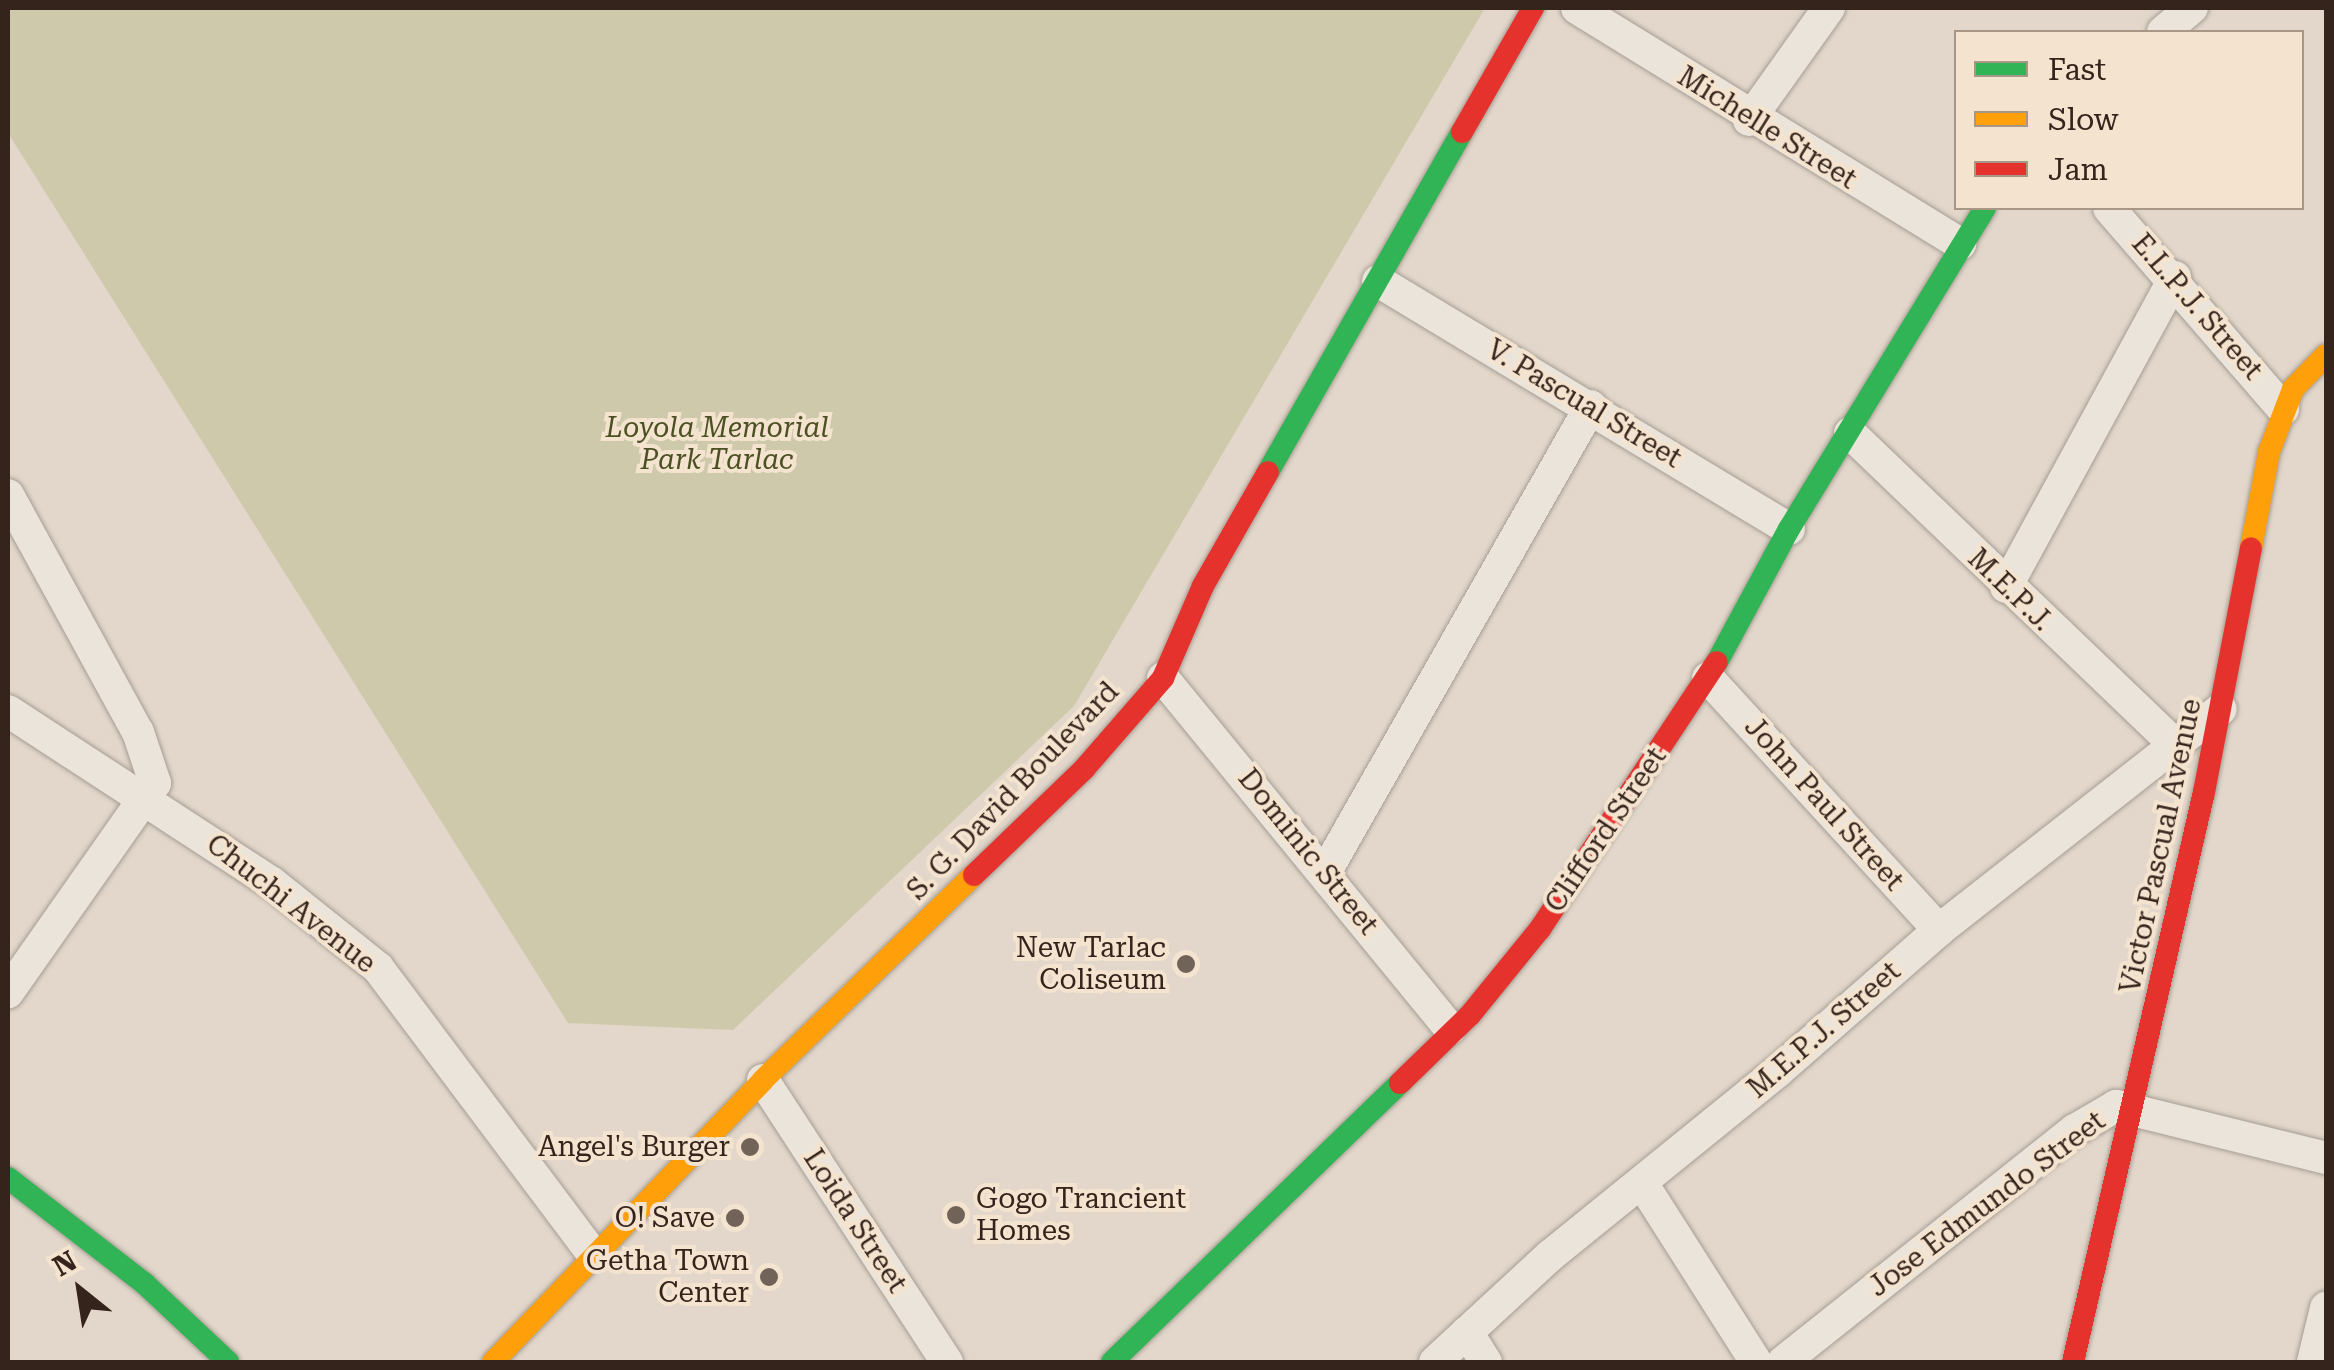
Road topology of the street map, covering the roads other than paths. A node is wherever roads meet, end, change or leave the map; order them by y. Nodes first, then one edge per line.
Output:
1 (1533, 8) edge
2 (1577, 8) edge
3 (1829, 8) edge
4 (2192, 8) edge
5 (2165, 30) edge
6 (1749, 120) junction
7 (1984, 210) edge
8 (2111, 210) edge
9 (1960, 244) junction
10 (2175, 277) junction
11 (1378, 281) junction
12 (2326, 355) edge
13 (1591, 406) junction
14 (2284, 408) junction
15 (1850, 433) junction
16 (8, 496) edge
17 (1789, 529) junction
18 (2006, 587) junction
19 (1163, 678) junction
20 (1708, 678) junction
21 (2221, 708) junction
22 (8, 711) edge
23 (2174, 743) junction
24 (145, 796) junction
25 (1326, 872) junction
26 (1939, 930) junction
27 (8, 992) edge
28 (1450, 1029) junction
29 (763, 1080) junction
30 (2135, 1109) junction
31 (2326, 1158) edge
32 (8, 1178) edge
33 (1642, 1183) junction
34 (592, 1253) junction
35 (2326, 1308) edge
36 (1467, 1332) junction
37 (228, 1362) edge
38 (493, 1362) edge
39 (947, 1362) edge
40 (1112, 1362) edge
41 (1435, 1362) edge
42 (1486, 1362) edge
43 (1756, 1362) edge
44 (1783, 1362) edge
45 (2074, 1362) edge
46 (2313, 1362) edge

1 - 11 main road, S. G. David Boulevard
2 - 6 street, Michelle Street
3 - 6 street
4 - 5 street
6 - 9 street, Michelle Street
7 - 9 main road, Clifford Street
8 - 10 street, E.L.P.J. Street
9 - 15 main road, Clifford Street
10 - 14 street, E.L.P.J. Street
10 - 18 street
11 - 13 street, V. Pascual Street
11 - 19 main road, S. G. David Boulevard
12 - 14 main road, Victor Pascual Avenue
13 - 17 street, V. Pascual Street
13 - 25 street
14 - 21 main road, Victor Pascual Avenue
15 - 17 main road, Clifford Street
15 - 18 street, M.E.P.J.
16 - 24 street
17 - 20 main road, Clifford Street
18 - 23 street, M.E.P.J.
19 - 25 street, Dominic Street
19 - 29 main road, S. G. David Boulevard
20 - 26 street, John Paul Street
20 - 28 main road, Clifford Street
21 - 23 street, M.E.P.J. Street
21 - 30 main road, Victor Pascual Avenue
22 - 24 street, Chuchi Avenue
23 - 26 street, M.E.P.J. Street
24 - 27 street
24 - 34 street, Chuchi Avenue
25 - 28 street, Dominic Street
26 - 33 street, M.E.P.J. Street
28 - 40 main road, Clifford Street
29 - 34 main road, S. G. David Boulevard
29 - 39 street, Loida Street
30 - 31 street, Jose Edmundo Street
30 - 44 street, Jose Edmundo Street
30 - 45 main road, Victor Pascual Avenue
32 - 37 main road
33 - 36 street, M.E.P.J. Street
33 - 43 street
34 - 38 main road, S. G. David Boulevard
35 - 46 street
36 - 41 street, M.E.P.J. Street
36 - 42 street

